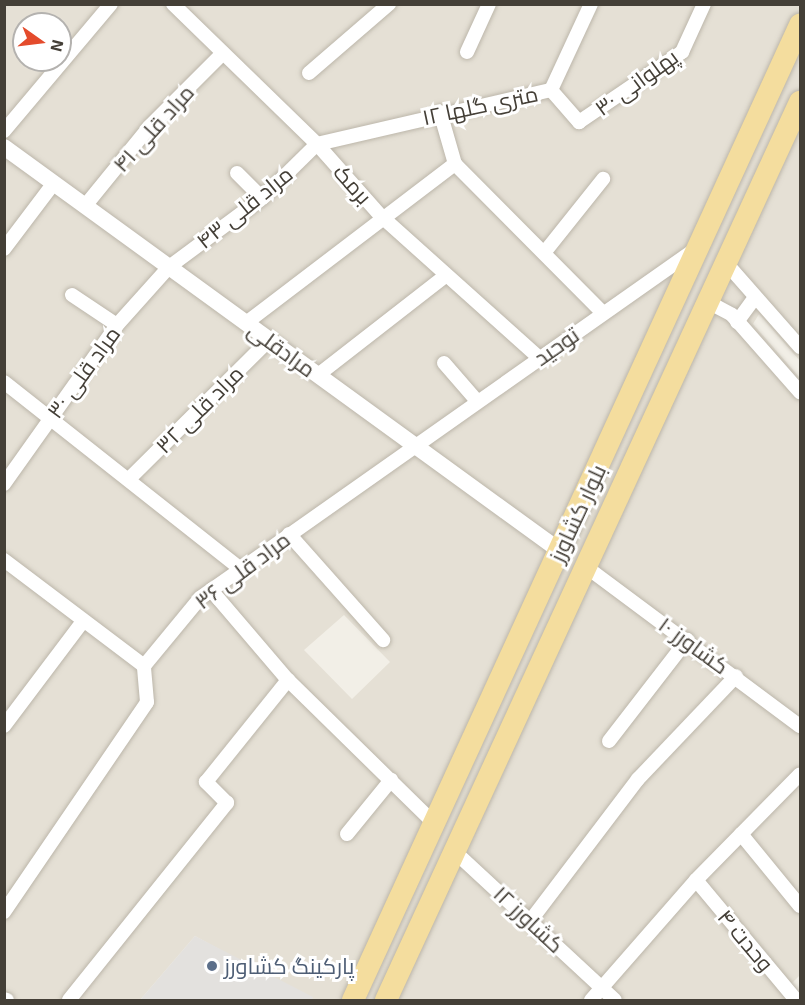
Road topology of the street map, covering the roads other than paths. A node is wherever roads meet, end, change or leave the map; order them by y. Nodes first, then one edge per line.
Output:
1 (111, 4) edge
2 (173, 4) edge
3 (489, 4) edge
4 (591, 4) edge
5 (704, 4) edge
6 (388, 5) edge
7 (801, 25) edge
8 (467, 52) dead end
9 (223, 53) junction
10 (309, 73) dead end
11 (551, 90) junction
12 (800, 107) edge
13 (440, 112) junction
14 (4, 131) edge
15 (317, 144) junction
16 (4, 147) edge
17 (454, 164) junction
18 (237, 173) dead end
19 (603, 179) dead end
20 (54, 183) junction
21 (262, 198) junction
22 (85, 206) junction
23 (381, 216) junction
24 (699, 246) junction
25 (4, 249) edge
26 (544, 253) junction
27 (726, 263) junction
28 (169, 267) junction
29 (444, 277) junction
30 (72, 295) dead end
31 (754, 299) junction
32 (708, 302) junction
33 (603, 313) junction
34 (737, 322) junction
35 (246, 323) junction
36 (117, 325) junction
37 (269, 340) junction
38 (801, 347) edge
39 (539, 358) junction
40 (444, 363) dead end
41 (318, 375) junction
42 (4, 382) edge
43 (801, 392) edge
44 (477, 401) junction
45 (50, 417) junction
46 (413, 445) junction
47 (129, 479) junction
48 (4, 484) edge
49 (290, 534) junction
50 (560, 551) junction
51 (4, 560) edge
52 (585, 566) junction
53 (241, 569) junction
54 (211, 590) junction
55 (83, 621) junction
56 (383, 640) dead end
57 (687, 640) junction
58 (144, 666) junction
59 (736, 676) junction
60 (288, 680) junction
61 (495, 692) junction
62 (522, 704) junction
63 (4, 726) edge
64 (801, 726) edge
65 (609, 741) dead end
66 (801, 774) edge
67 (391, 780) junction
68 (435, 824) junction
69 (347, 834) dead end
70 (741, 834) junction
71 (454, 851) junction
72 (696, 880) junction
73 (801, 906) edge
74 (4, 912) edge
75 (531, 920) junction
76 (603, 988) junction
77 (793, 999) edge
78 (69, 1000) edge
79 (353, 1000) edge
80 (386, 1000) edge
81 (591, 1000) edge
82 (615, 1000) edge

1 - 14 street
2 - 9 street, برمک
3 - 8 street
4 - 11 street, ۱۲ متری گلها
5 - 11 street, پهلوانی ۳۰
6 - 10 street
7 - 24 main road, بلوار کشاورز
9 - 15 street, برمک
9 - 22 street, مراد قلی ۴۱
11 - 13 street, ۱۲ متری گلها
12 - 27 main road, بلوار کشاورز
13 - 15 street, ۱۲ متری گلها
13 - 17 street
15 - 21 street, مراد قلی ۴۳
15 - 23 street, برمک
16 - 20 street, مرادقلی
17 - 23 street
17 - 26 street
18 - 21 street
19 - 26 street
20 - 22 street, مرادقلی
20 - 25 street
21 - 28 street, مراد قلی ۴۳
22 - 28 street, مرادقلی
23 - 29 street, برمک
23 - 35 street
24 - 33 street, توحید
24 - 50 main road, بلوار کشاورز
26 - 33 street
27 - 31 street
27 - 32 main road, بلوار کشاورز
28 - 35 street, مرادقلی
28 - 36 street, مراد قلی ۳۰
29 - 39 street, برمک
29 - 41 street
30 - 36 street
31 - 34 street
31 - 38 street
32 - 34 street
32 - 52 main road, بلوار کشاورز
33 - 39 street, توحید
34 - 43 street
35 - 37 street, مرادقلی
36 - 45 street, مراد قلی ۳۰
37 - 41 street, مرادقلی
37 - 47 street, مراد قلی ۳۲
39 - 44 street, توحید
40 - 44 street
41 - 46 street, مرادقلی
42 - 45 street
44 - 46 street, توحید
45 - 47 street
45 - 48 street, مراد قلی ۳۰
46 - 49 street, مراد قلی ۳۶
46 - 50 street, مرادقلی
47 - 53 street
49 - 53 street, مراد قلی ۳۶
49 - 56 street
50 - 61 main road, بلوار کشاورز
51 - 55 street
52 - 57 street, کشاورز ۱۰
52 - 62 main road, بلوار کشاورز
53 - 54 street, مراد قلی ۳۶
54 - 58 street, مراد قلی ۳۶
54 - 60 street
55 - 58 street
55 - 63 street
57 - 59 street, کشاورز ۱۰
57 - 65 street
58 - 74 street
59 - 64 street, کشاورز ۱۰
59 - 75 street
60 - 67 street
60 - 78 street
61 - 62 main road
61 - 68 main road, بلوار کشاورز
62 - 71 main road, بلوار کشاورز
66 - 70 street
67 - 68 street
67 - 69 street
68 - 79 main road, بلوار کشاورز
70 - 72 street
70 - 73 street
71 - 75 street, کشاورز ۱۲
71 - 80 main road, بلوار کشاورز
72 - 76 street
72 - 77 street, وحدت ۴
75 - 76 street, کشاورز ۱۲
76 - 81 street
76 - 82 street, کشاورز ۱۲

